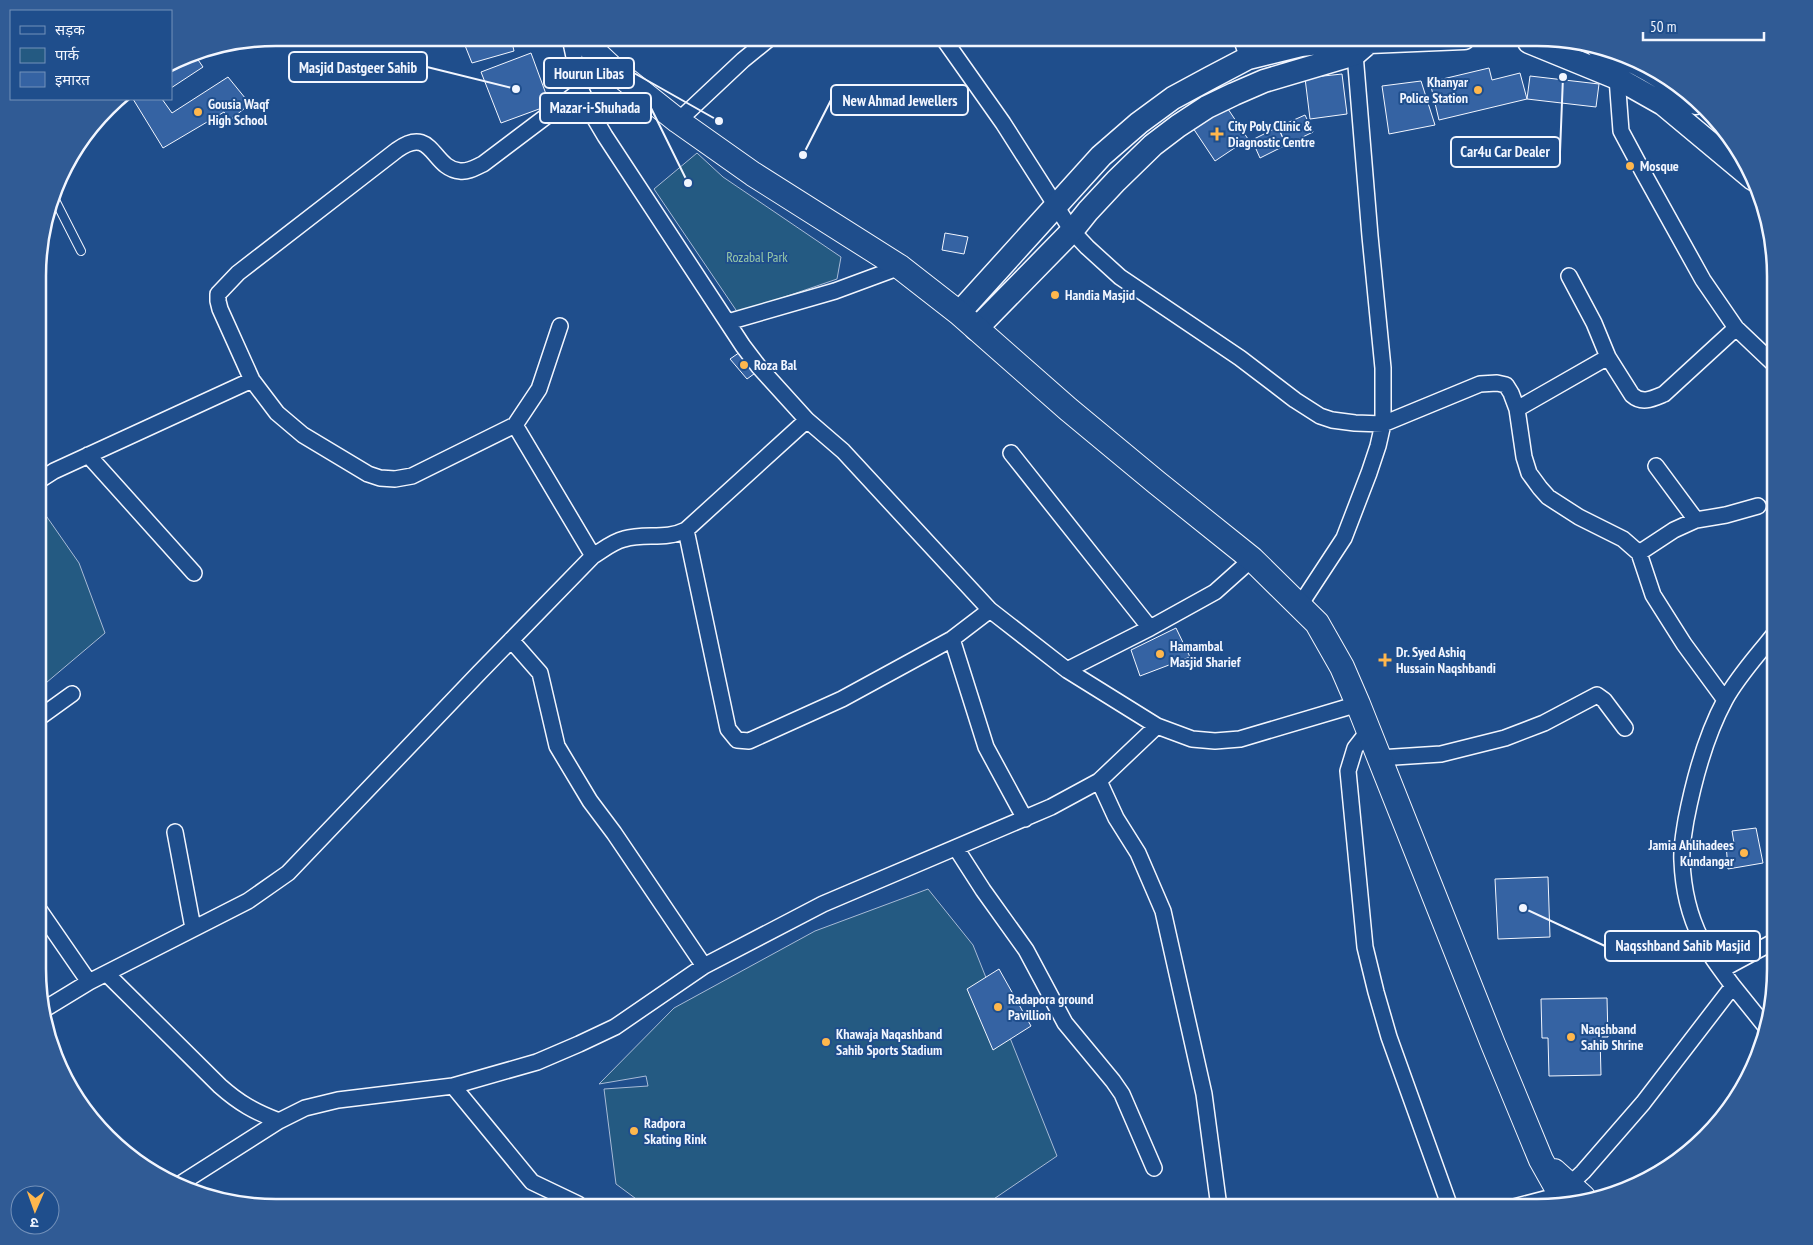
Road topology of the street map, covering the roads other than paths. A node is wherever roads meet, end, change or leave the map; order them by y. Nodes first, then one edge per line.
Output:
1 (572, 46) edge
2 (588, 46) edge
3 (760, 46) edge
4 (949, 46) edge
5 (1282, 46) edge
6 (1361, 46) edge
7 (1364, 46) edge
8 (1543, 46) edge
9 (1244, 48) edge
10 (1617, 78) junction
11 (581, 90) junction
12 (678, 120) junction
13 (1739, 167) edge
14 (57, 205) edge
15 (1056, 207) junction
16 (1072, 231) junction
17 (81, 251) dead end
18 (900, 267) junction
19 (1569, 276) dead end
20 (959, 313) junction
21 (728, 322) junction
22 (560, 326) dead end
23 (1736, 328) junction
24 (976, 329) junction
25 (1608, 357) junction
26 (1767, 357) edge
27 (252, 380) junction
28 (1517, 409) junction
29 (807, 420) junction
30 (1383, 424) junction
31 (515, 425) junction
32 (1011, 453) dead end
33 (88, 455) junction
34 (1656, 466) dead end
35 (46, 476) edge
36 (1758, 506) dead end
37 (1696, 520) junction
38 (686, 530) junction
39 (1639, 553) junction
40 (593, 556) junction
41 (1252, 558) junction
42 (194, 573) dead end
43 (1300, 605) junction
44 (990, 610) junction
45 (1150, 628) junction
46 (952, 639) junction
47 (511, 640) junction
48 (1767, 643) edge
49 (1067, 670) junction
50 (72, 694) dead end
51 (1725, 700) junction
52 (1358, 704) junction
53 (46, 713) edge
54 (1157, 726) junction
55 (1625, 728) dead end
56 (1369, 730) junction
57 (1379, 758) junction
58 (1099, 781) junction
59 (1025, 819) junction
60 (175, 832) dead end
61 (956, 848) junction
62 (46, 920) edge
63 (193, 928) junction
64 (1767, 945) edge
65 (704, 966) junction
66 (1721, 970) junction
67 (106, 974) junction
68 (89, 982) junction
69 (1733, 986) junction
70 (50, 1006) edge
71 (1761, 1020) edge
72 (453, 1086) junction
73 (279, 1120) junction
74 (1154, 1168) dead end
75 (186, 1180) edge
76 (1569, 1194) edge
77 (1554, 1198) edge
78 (568, 1199) edge
79 (1218, 1199) edge
80 (1447, 1199) edge

1 - 11 street
2 - 12 highway
3 - 12 street
4 - 15 street
5 - 9 main road
6 - 16 main road
7 - 30 street
8 - 10 main road
9 - 15 main road
10 - 13 main road
10 - 23 street
11 - 21 street
11 - 27 street
12 - 18 highway
14 - 17 lane
15 - 16 street
15 - 20 main road
16 - 24 main road
16 - 30 street
18 - 20 highway
18 - 21 street
19 - 25 street
20 - 24 highway
21 - 29 street
22 - 31 street
23 - 25 street
23 - 26 street
24 - 41 highway
25 - 28 street
27 - 31 street
27 - 33 street
28 - 30 street
28 - 39 street
29 - 38 street
29 - 44 street
30 - 43 street
31 - 40 street
32 - 45 street
33 - 35 street
33 - 42 street
34 - 37 street
36 - 37 street
37 - 39 street
38 - 40 street
38 - 46 street
39 - 51 street
40 - 47 street
41 - 43 highway
41 - 45 street
43 - 52 highway
44 - 46 street
44 - 49 street
45 - 49 street
46 - 59 street
47 - 63 street
47 - 65 street
48 - 51 street
49 - 54 street
50 - 53 street
51 - 66 street
52 - 54 street
52 - 56 highway
54 - 58 street
55 - 57 street
56 - 57 highway
56 - 80 street
57 - 76 highway
58 - 59 street
58 - 79 street
59 - 61 street
60 - 63 street
61 - 65 street
61 - 74 street
62 - 68 street
63 - 67 street
64 - 66 street
65 - 72 street
66 - 69 street
67 - 68 street
67 - 73 street
68 - 70 street
69 - 71 street
69 - 76 street
72 - 73 street
72 - 78 street
73 - 75 street
76 - 77 street

